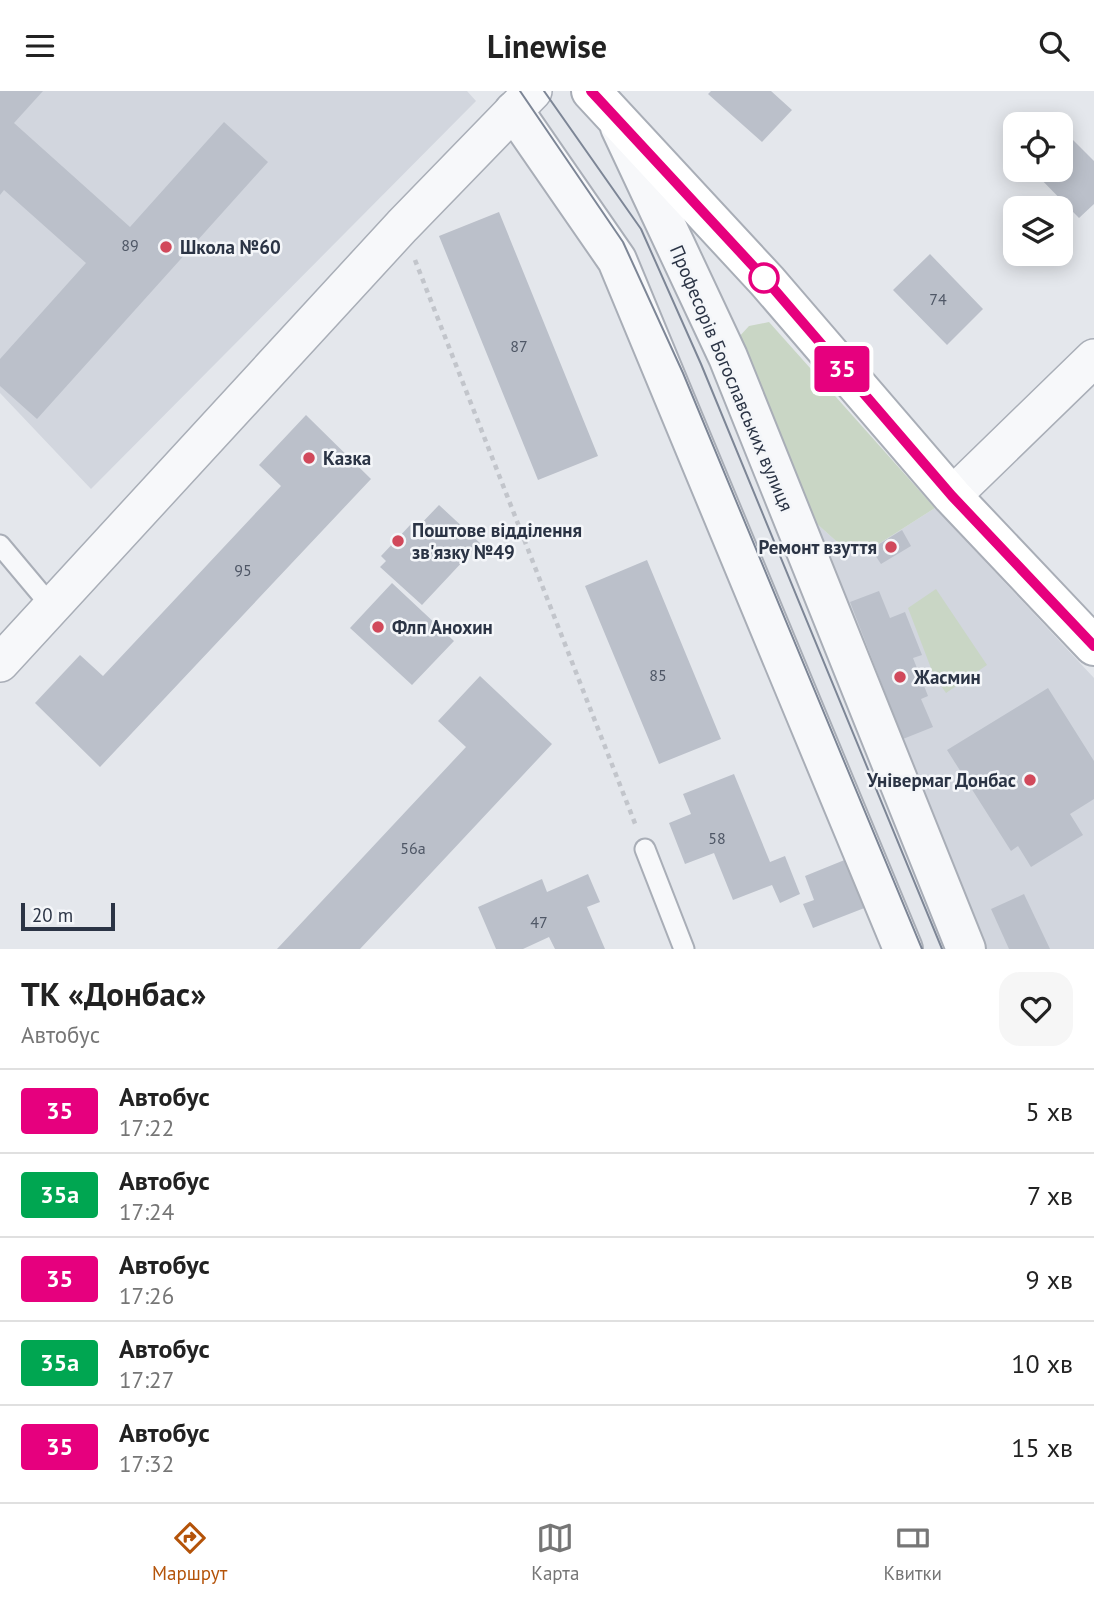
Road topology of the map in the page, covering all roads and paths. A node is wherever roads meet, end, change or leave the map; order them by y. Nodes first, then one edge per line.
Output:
1 (591, 91) edge
2 (524, 101) edge
3 (618, 122) junction
4 (401, 226) junction
5 (1094, 358) edge
6 (952, 496) junction
7 (0, 545) edge
8 (52, 607) junction
9 (1094, 646) edge
10 (0, 663) edge
11 (645, 849) joint
12 (684, 949) edge
13 (903, 949) edge
14 (966, 949) edge

1 - 3 main road
2 - 4 street
2 - 13 street
3 - 6 main road
3 - 14 street, Професорів Богославських вулиця
4 - 8 street
4 - 11 path
5 - 6 street
6 - 9 main road
7 - 8 lane
8 - 10 street
11 - 12 lane

